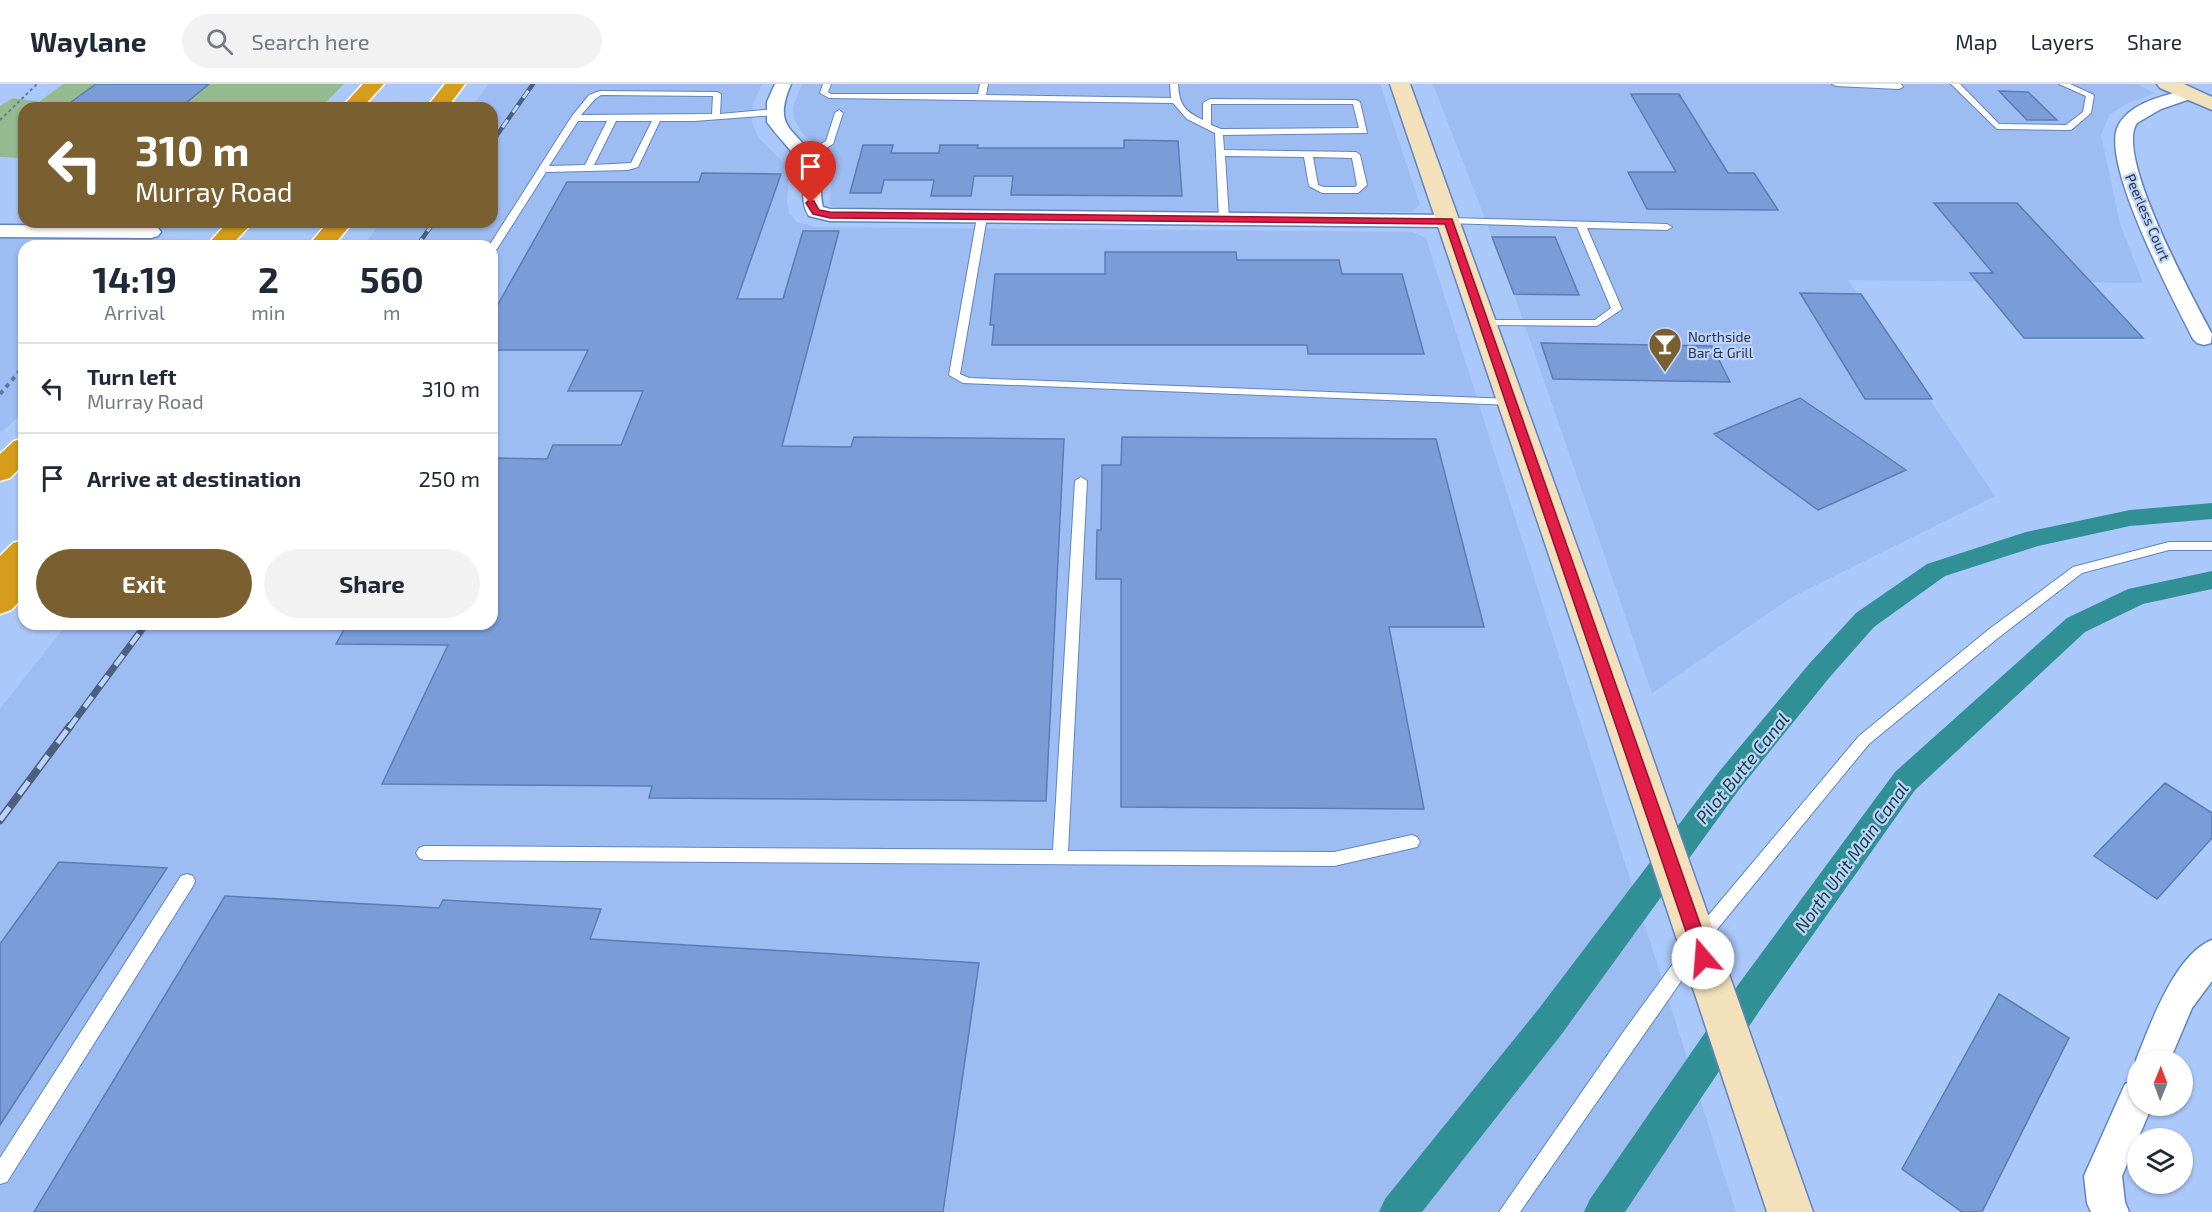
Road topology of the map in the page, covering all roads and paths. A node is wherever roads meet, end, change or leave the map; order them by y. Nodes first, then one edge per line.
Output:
1 (38, 84) edge
2 (374, 84) edge
3 (455, 84) edge
4 (783, 84) edge
5 (827, 84) edge
6 (984, 84) edge
7 (1174, 84) edge
8 (1400, 84) edge
9 (1836, 84) edge
10 (1897, 84) edge
11 (1955, 84) edge
12 (2062, 84) edge
13 (2167, 84) edge
14 (2190, 94) junction
15 (982, 97) junction
16 (1175, 101) junction
17 (19, 102) edge
18 (357, 102) edge
19 (441, 102) edge
20 (18, 103) edge
21 (2212, 104) edge
22 (775, 112) junction
23 (839, 113) dead end
24 (716, 117) junction
25 (575, 118) junction
26 (613, 118) junction
27 (657, 118) junction
28 (0, 120) edge
29 (1207, 126) junction
30 (1219, 132) junction
31 (1220, 153) junction
32 (1308, 154) junction
33 (803, 158) junction
34 (588, 168) junction
35 (542, 169) junction
36 (982, 217) junction
37 (1224, 219) junction
38 (1449, 221) junction
39 (1581, 225) junction
40 (1667, 227) dead end
41 (235, 228) edge
42 (336, 228) edge
43 (0, 231) edge
44 (150, 232) dead end
45 (224, 240) edge
46 (325, 240) edge
47 (498, 240) edge
48 (1484, 322) junction
49 (2204, 339) dead end
50 (18, 373) edge
51 (0, 394) edge
52 (1512, 402) junction
53 (18, 447) edge
54 (18, 453) edge
55 (0, 463) edge
56 (0, 471) edge
57 (1082, 481) dead end
58 (2212, 546) edge
59 (18, 557) edge
60 (0, 574) edge
61 (18, 582) edge
62 (0, 602) edge
63 (1412, 842) dead end
64 (424, 853) dead end
65 (1060, 857) junction
66 (187, 881) dead end
67 (1698, 942) junction
68 (2212, 955) edge
69 (2157, 1050) edge
70 (2129, 1116) edge
71 (0, 1175) edge
72 (1508, 1212) edge
73 (1790, 1212) edge
74 (2110, 1212) edge

1 - 17 path
2 - 18 highway
3 - 19 highway
4 - 22 street
5 - 15 lane
6 - 15 lane
7 - 16 lane
8 - 38 street
9 - 10 lane
11 - 12 lane
13 - 14 street
14 - 21 street
14 - 49 street, Peerless Court
15 - 16 lane
16 - 29 lane
20 - 28 path
22 - 24 lane
22 - 33 street
23 - 33 lane
24 - 25 lane
24 - 27 lane
25 - 26 lane
25 - 35 lane
26 - 27 lane
26 - 34 lane
27 - 34 lane
29 - 30 lane
29 - 30 lane
30 - 31 lane
31 - 32 lane
31 - 37 lane
32 - 32 lane
33 - 36 street
34 - 35 lane
35 - 47 lane
36 - 37 street
36 - 52 lane
37 - 38 street
38 - 39 lane
38 - 48 street
39 - 40 lane
39 - 48 lane
41 - 45 highway
42 - 46 highway
43 - 44 street
48 - 52 street
50 - 51 path
52 - 67 street
53 - 55 highway
54 - 56 highway
57 - 65 lane
58 - 67 lane
59 - 60 highway
61 - 62 highway
63 - 65 lane
64 - 65 lane
66 - 71 lane
67 - 72 lane
67 - 73 street
68 - 69 street
70 - 74 street

